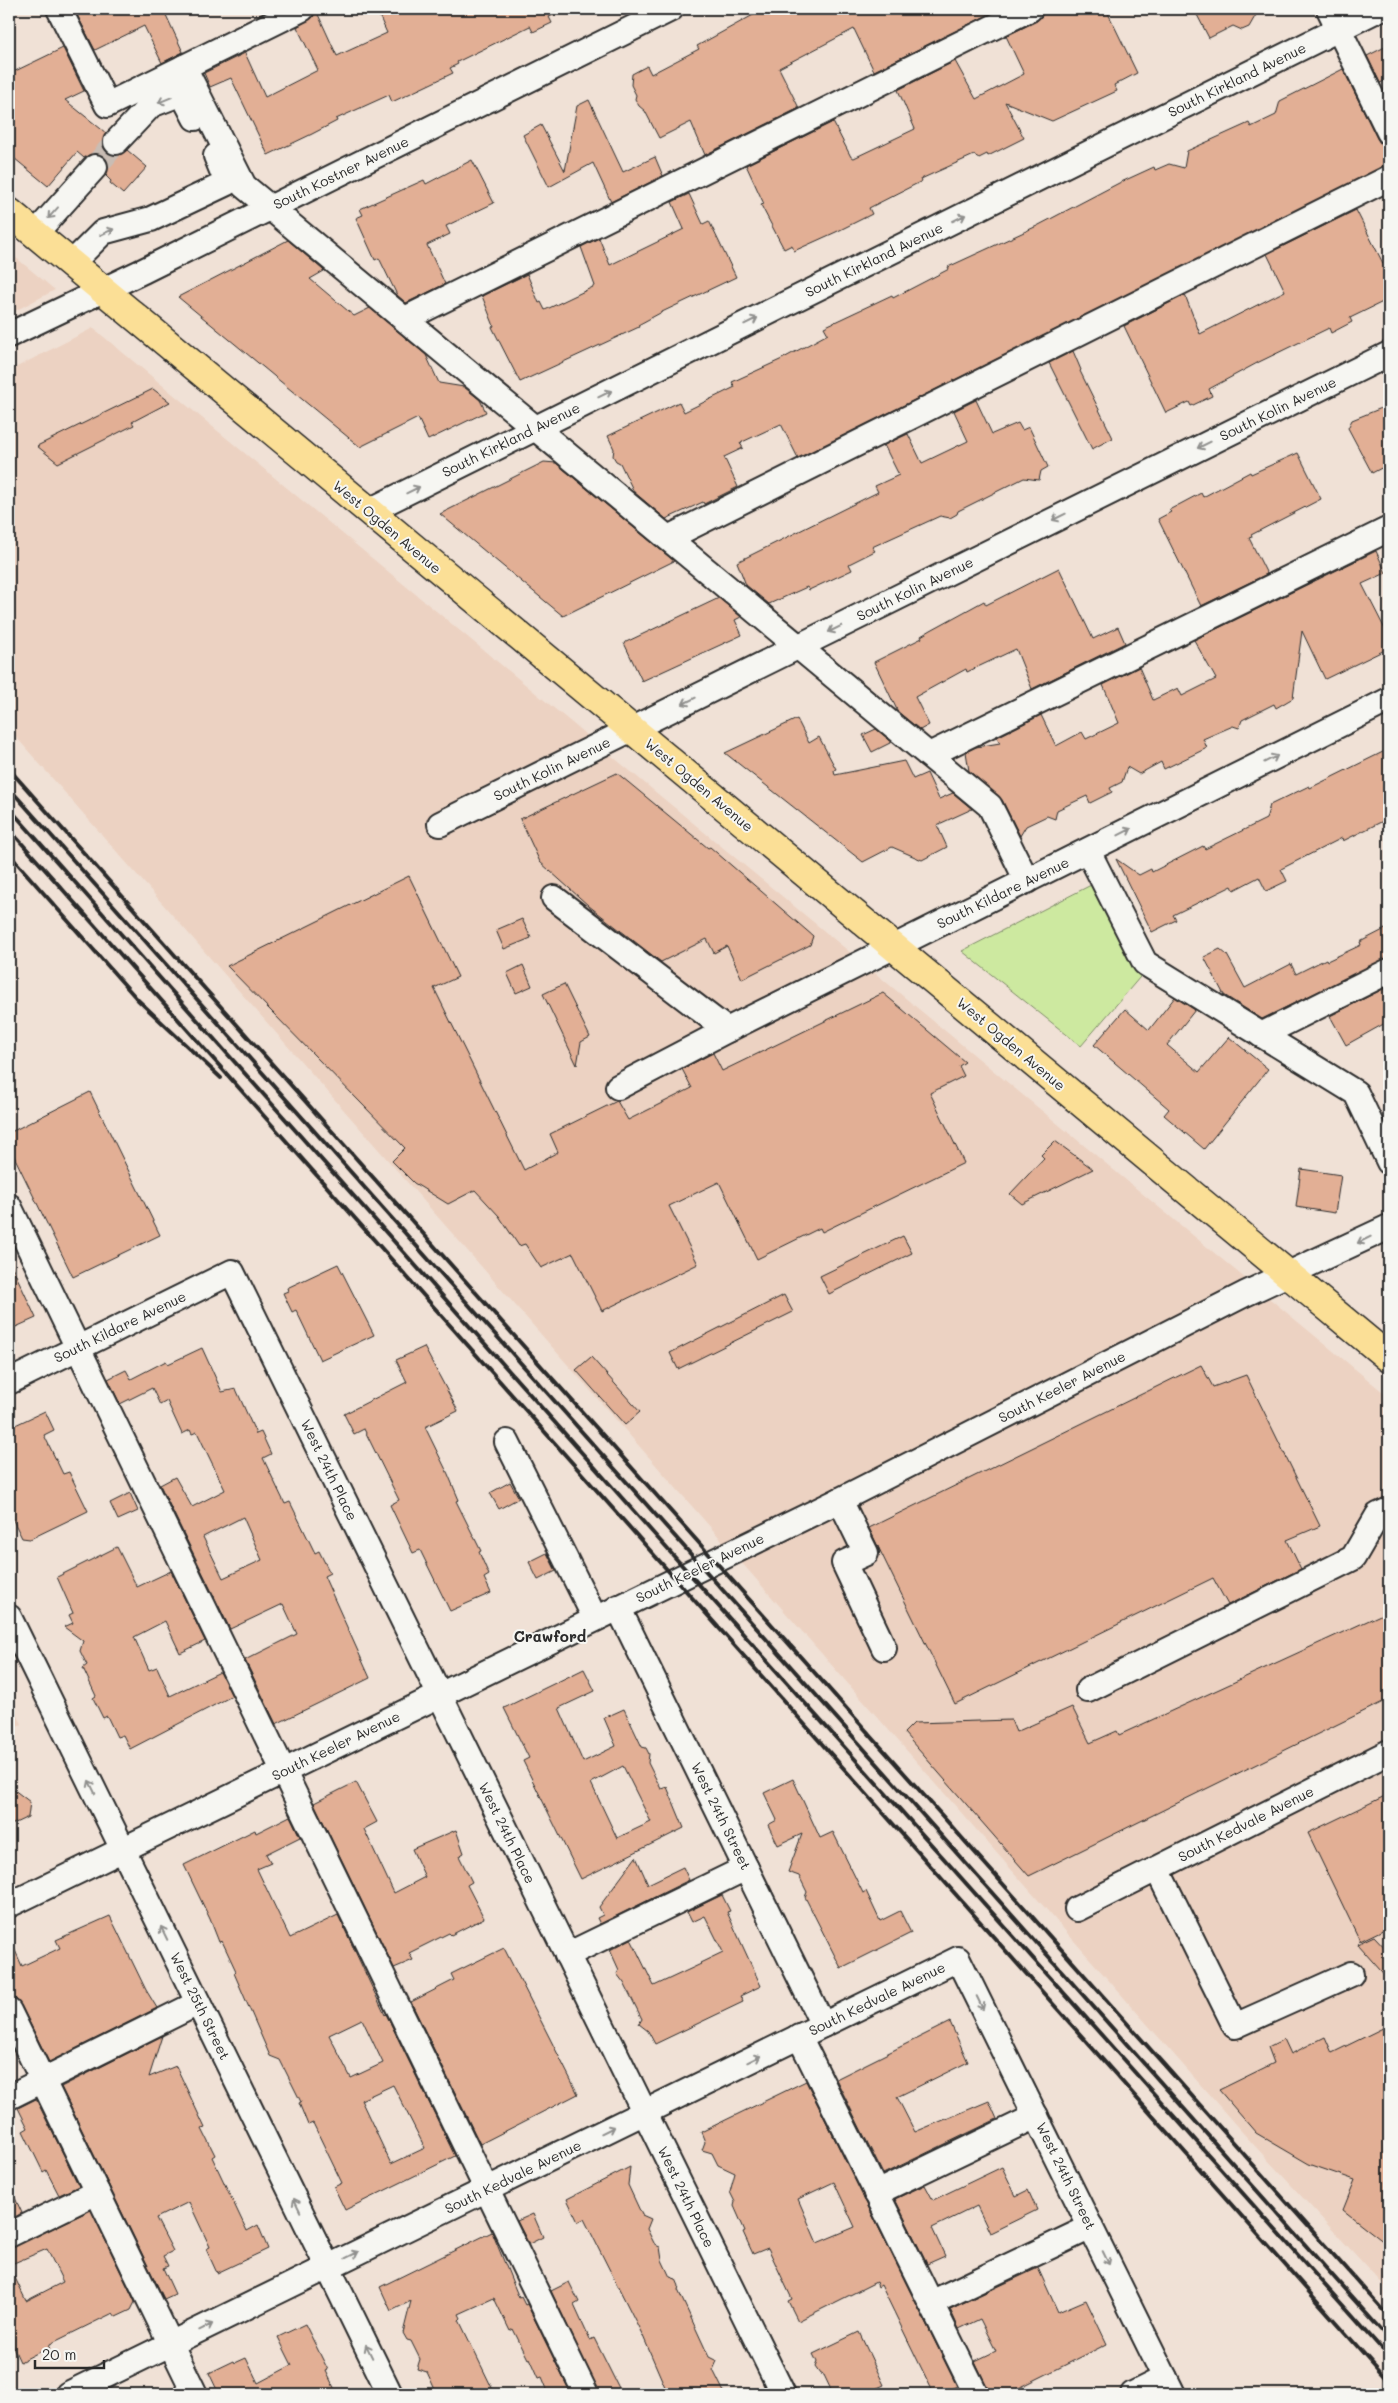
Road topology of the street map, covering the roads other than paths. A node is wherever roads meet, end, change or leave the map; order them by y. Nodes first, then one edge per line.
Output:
1 (59, 9) edge
2 (302, 9) edge
3 (671, 9) edge
4 (1030, 9) edge
5 (1379, 9) edge
6 (1334, 19) edge
7 (184, 67) junction
8 (1389, 132) edge
9 (116, 142) tunnel mouth
10 (95, 166) tunnel mouth
11 (1389, 178) edge
12 (271, 208) junction
13 (9, 212) edge
14 (34, 234) junction
15 (71, 264) junction
16 (103, 290) junction
17 (404, 319) junction
18 (9, 334) edge
19 (1389, 354) edge
20 (536, 428) junction
21 (369, 511) junction
22 (1389, 529) edge
23 (668, 538) junction
24 (800, 646) junction
25 (1389, 700) edge
26 (632, 729) junction
27 (929, 755) junction
28 (440, 824) dead end
29 (1088, 851) junction
30 (1028, 881) junction
31 (554, 898) dead end
32 (893, 947) junction
33 (1389, 971) edge
34 (727, 1030) junction
35 (1261, 1034) junction
36 (618, 1087) dead end
37 (1389, 1162) edge
38 (9, 1206) edge
39 (1389, 1227) edge
40 (232, 1272) joint
41 (1289, 1274) junction
42 (78, 1348) junction
43 (1389, 1358) edge
44 (9, 1382) edge
45 (506, 1442) dead end
46 (840, 1500) junction
47 (1389, 1510) edge
48 (618, 1607) junction
49 (9, 1617) edge
50 (595, 1618) junction
51 (884, 1648) dead end
52 (1088, 1690) dead end
53 (440, 1696) junction
54 (1389, 1752) edge
55 (284, 1772) junction
56 (123, 1849) junction
57 (746, 1868) junction
58 (1158, 1869) junction
59 (9, 1905) edge
60 (1077, 1909) dead end
61 (567, 1955) junction
62 (958, 1959) joint
63 (1351, 1974) dead end
64 (198, 2003) junction
65 (9, 2011) edge
66 (823, 2025) junction
67 (800, 2036) junction
68 (42, 2080) junction
69 (9, 2097) edge
70 (644, 2112) junction
71 (1036, 2116) junction
72 (486, 2190) junction
73 (97, 2192) junction
74 (876, 2193) junction
75 (1091, 2227) junction
76 (9, 2235) edge
77 (328, 2267) junction
78 (931, 2303) junction
79 (171, 2344) junction
80 (1169, 2386) edge
81 (68, 2394) edge
82 (195, 2394) edge
83 (390, 2394) edge
84 (586, 2394) edge
85 (783, 2394) edge
86 (976, 2394) edge
87 (1133, 2394) edge

1 - 7 street
2 - 7 street
3 - 12 street, South Kostner Avenue
4 - 17 street
5 - 6 street, South Kirkland Avenue
6 - 8 street
20 -> 6 street, South Kirkland Avenue
7 - 12 street
15 -> 9 street
10 -> 14 street
11 - 23 street
12 - 16 street, South Kostner Avenue
12 - 17 street
13 - 14 main road, West Ogden Avenue
14 - 15 main road, West Ogden Avenue
15 - 16 main road, West Ogden Avenue
16 - 18 street, South Kostner Avenue
16 - 21 main road, West Ogden Avenue
17 - 20 street
19 -> 24 street, South Kolin Avenue
21 -> 20 street, South Kirkland Avenue
20 - 23 street
21 - 26 main road, West Ogden Avenue
22 - 27 street
23 - 24 street
24 -> 26 street, South Kolin Avenue
24 - 27 street
29 -> 25 street, South Kildare Avenue
26 - 28 street, South Kolin Avenue
26 - 32 main road, West Ogden Avenue
27 - 30 street
29 - 30 street, South Kildare Avenue
29 - 35 street
30 - 32 street, South Kildare Avenue
31 - 34 street
32 - 34 street, South Kildare Avenue
32 - 41 main road, West Ogden Avenue
33 - 35 street
34 - 36 street, South Kildare Avenue
35 - 37 street
38 - 42 street
39 -> 41 street, South Keeler Avenue
40 - 42 street, South Kildare Avenue
40 - 53 street, West 24th Place
41 - 43 main road, West Ogden Avenue
41 - 46 street, South Keeler Avenue
42 - 44 street, South Kildare Avenue
42 - 55 street
45 - 50 street
46 - 48 street, South Keeler Avenue
46 - 51 street
47 - 52 street
48 - 50 street, South Keeler Avenue
48 - 57 street, West 24th Street
56 -> 49 street, West 25th Street
50 - 53 street, South Keeler Avenue
53 - 55 street, South Keeler Avenue
53 - 61 street, West 24th Place
54 - 58 street, South Kedvale Avenue
55 - 56 street, South Keeler Avenue
55 - 72 street
56 - 59 street, South Keeler Avenue
64 -> 56 street, West 25th Street
57 - 61 street
57 - 66 street, West 24th Street
58 - 60 street, South Kedvale Avenue
58 - 63 street
61 - 70 street, West 24th Place
62 - 66 street, South Kedvale Avenue
62 -> 71 street, West 24th Street
64 - 68 street
77 -> 64 street, West 25th Street
65 - 68 street
66 - 67 street, South Kedvale Avenue
70 -> 67 street, South Kedvale Avenue
67 - 74 street
68 - 69 street
68 - 73 street
72 -> 70 street, South Kedvale Avenue
70 - 85 street, West 24th Place
71 - 74 street
71 - 75 street, West 24th Street
77 -> 72 street, South Kedvale Avenue
72 - 84 street
73 - 76 street
73 - 79 street
74 - 78 street
75 - 78 street
75 -> 80 street, West 24th Street
79 -> 77 street, South Kedvale Avenue
83 -> 77 street, West 25th Street
78 - 86 street
79 - 81 street, South Kedvale Avenue
79 - 82 street
80 - 87 street

